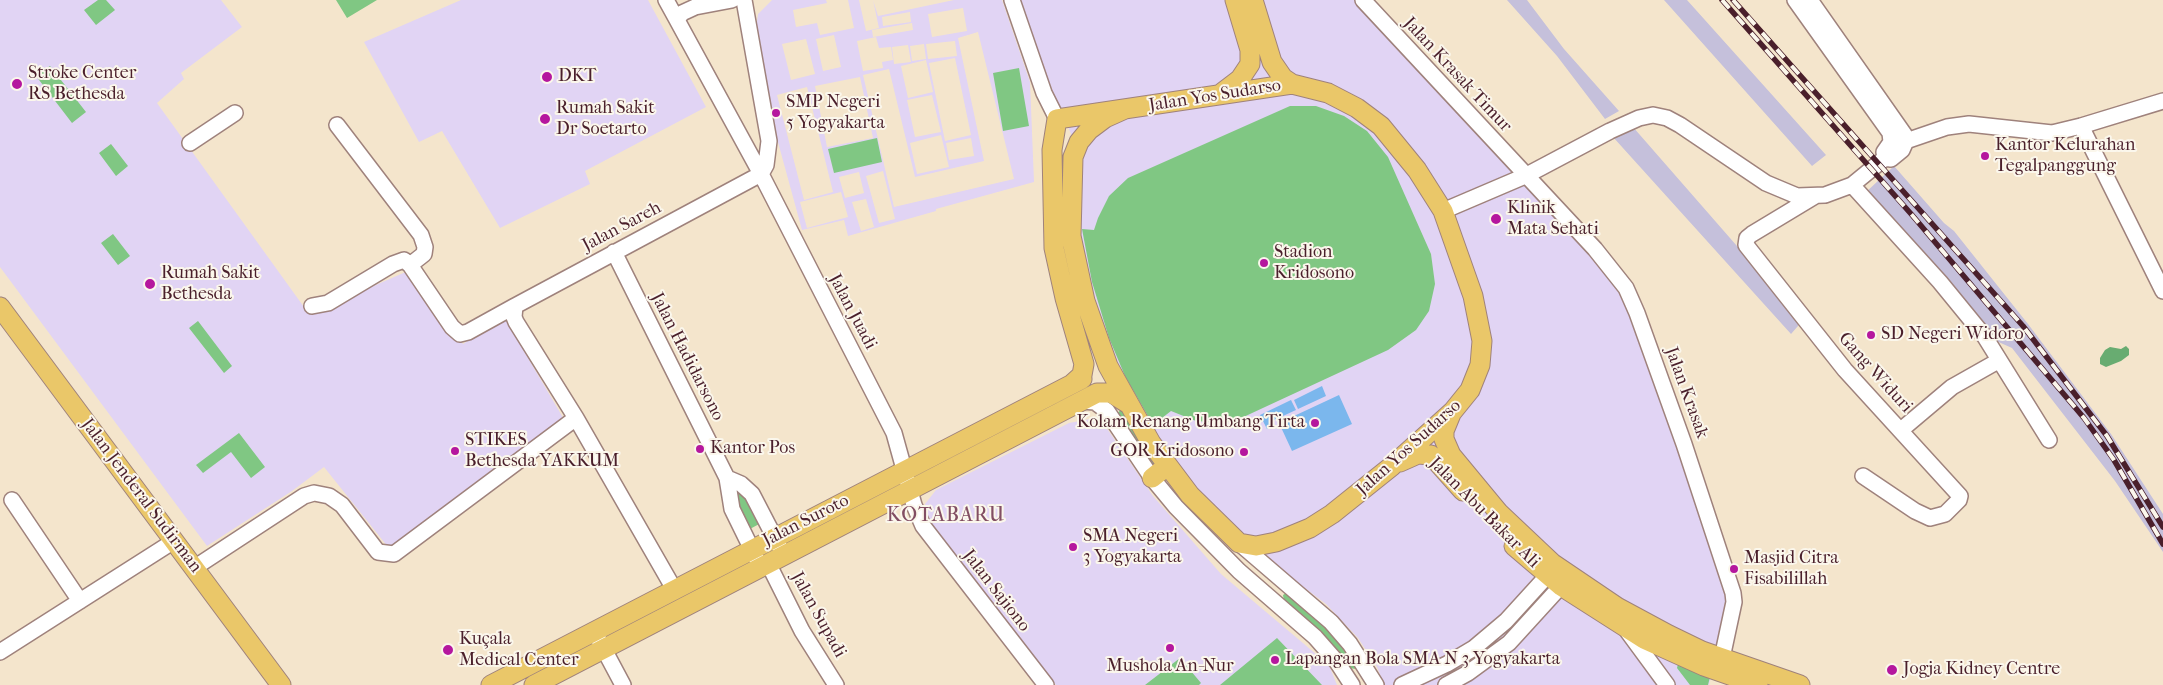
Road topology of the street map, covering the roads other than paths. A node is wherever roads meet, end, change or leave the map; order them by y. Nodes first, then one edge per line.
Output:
1 (666, 0) edge
2 (732, 0) edge
3 (744, 0) edge
4 (1012, 0) edge
5 (1235, 0) edge
6 (1253, 0) edge
7 (1363, 0) edge
8 (1795, 0) edge
9 (1810, 0) edge
10 (677, 20) junction
11 (1292, 84) junction
12 (1218, 96) junction
13 (2163, 101) edge
14 (1124, 110) junction
15 (235, 113) dead end
16 (1057, 119) junction
17 (337, 125) dead end
18 (2081, 126) junction
19 (1906, 141) junction
20 (190, 143) dead end
21 (1885, 158) junction
22 (761, 174) junction
23 (1525, 176) junction
24 (1852, 185) junction
25 (1815, 196) junction
26 (1443, 212) junction
27 (614, 252) junction
28 (2158, 263) edge
29 (410, 265) junction
30 (2163, 291) edge
31 (0, 306) edge
32 (312, 306) dead end
33 (515, 306) junction
34 (1099, 343) junction
35 (1998, 361) junction
36 (1072, 384) junction
37 (1082, 401) junction
38 (1127, 403) junction
39 (1453, 411) junction
40 (576, 418) junction
41 (1901, 430) junction
42 (2049, 440) dead end
43 (1167, 466) junction
44 (1392, 466) junction
45 (905, 470) junction
46 (1864, 476) dead end
47 (728, 478) junction
48 (1152, 478) junction
49 (910, 490) junction
50 (12, 500) dead end
51 (775, 537) junction
52 (174, 541) junction
53 (1239, 543) junction
54 (752, 549) junction
55 (771, 561) junction
56 (194, 568) junction
57 (1554, 581) junction
58 (674, 589) junction
59 (80, 601) junction
60 (1623, 626) junction
61 (594, 631) junction
62 (604, 648) junction
63 (1474, 648) junction
64 (0, 652) edge
65 (1484, 662) junction
66 (1723, 672) edge
67 (281, 685) edge
68 (491, 685) edge
69 (534, 685) edge
70 (623, 685) edge
71 (836, 685) edge
72 (1046, 685) edge
73 (1352, 685) edge
74 (1376, 685) edge
75 (1402, 685) edge
76 (1446, 685) edge
77 (1667, 685) edge
78 (1758, 685) edge
79 (1800, 685) edge

1 - 10 street, Jalan Juadi
2 - 10 street
3 - 22 street
4 - 16 street
5 - 12 main road
6 - 11 main road
7 - 23 street, Jalan Krasak Timur
8 - 21 street
9 - 19 street
10 - 22 street, Jalan Juadi
11 - 12 main road, Jalan Yos Sudarso
11 - 26 main road, Jalan Yos Sudarso
12 - 14 main road, Jalan Yos Sudarso
13 - 18 street
14 - 16 main road, Jalan Yos Sudarso
14 - 34 main road
15 - 20 street
16 - 36 main road
17 - 29 street
18 - 19 street
18 - 28 street
19 - 21 street
21 - 24 street
22 - 27 street, Jalan Sareh
22 - 45 street, Jalan Juadi
23 - 25 street
23 - 26 street
23 - 66 street, Jalan Krasak
24 - 25 street
24 - 35 street
25 - 41 street, Gang Widuri
26 - 39 main road, Jalan Yos Sudarso
27 - 33 street, Jalan Sareh
27 - 47 street, Jalan Hadidarsono
28 - 30 street
29 - 32 street
29 - 33 street, Jalan Sareh
31 - 52 main road, Jalan Jenderal Sudirman
33 - 40 street
34 - 36 main road, Jalan Suroto
34 - 38 main road
35 - 41 street
35 - 42 street
36 - 45 main road, Jalan Suroto
37 - 38 main road, Jalan Suroto
37 - 48 street
37 - 49 main road, Jalan Suroto
38 - 43 main road
39 - 44 main road, Jalan Yos Sudarso
39 - 66 main road, Jalan Abu Bakar Ali
40 - 56 street
40 - 58 street
41 - 46 street, Gang Widuri
43 - 48 main road
43 - 53 main road
44 - 53 main road, Jalan Yos Sudarso
44 - 57 main road, Jalan Abu Bakar Ali
45 - 49 street, Jalan Juadi
45 - 51 main road, Jalan Suroto
47 - 51 street
47 - 54 street, Jalan Hadidarsono
48 - 73 street
49 - 55 main road, Jalan Suroto
49 - 72 street, Jalan Sajiono
50 - 59 street
51 - 54 main road, Jalan Suroto
51 - 55 street
52 - 56 main road, Jalan Jenderal Sudirman
52 - 59 street
53 - 74 street
54 - 55 street, Jalan Hadidarsono
54 - 58 main road, Jalan Suroto
55 - 62 main road, Jalan Suroto
55 - 71 street, Jalan Supadi
56 - 67 main road, Jalan Jenderal Sudirman
57 - 60 main road, Jalan Abu Bakar Ali
57 - 63 street
57 - 65 street
58 - 61 main road, Jalan Suroto
59 - 64 street
60 - 66 main road, Jalan Abu Bakar Ali
60 - 77 street
61 - 62 street
61 - 68 main road, Jalan Suroto
62 - 69 main road, Jalan Suroto
62 - 70 street
63 - 65 street
63 - 75 street
65 - 76 street
66 - 78 main road, Jalan Abu Bakar Ali
66 - 79 main road, Jalan Abu Bakar Ali

